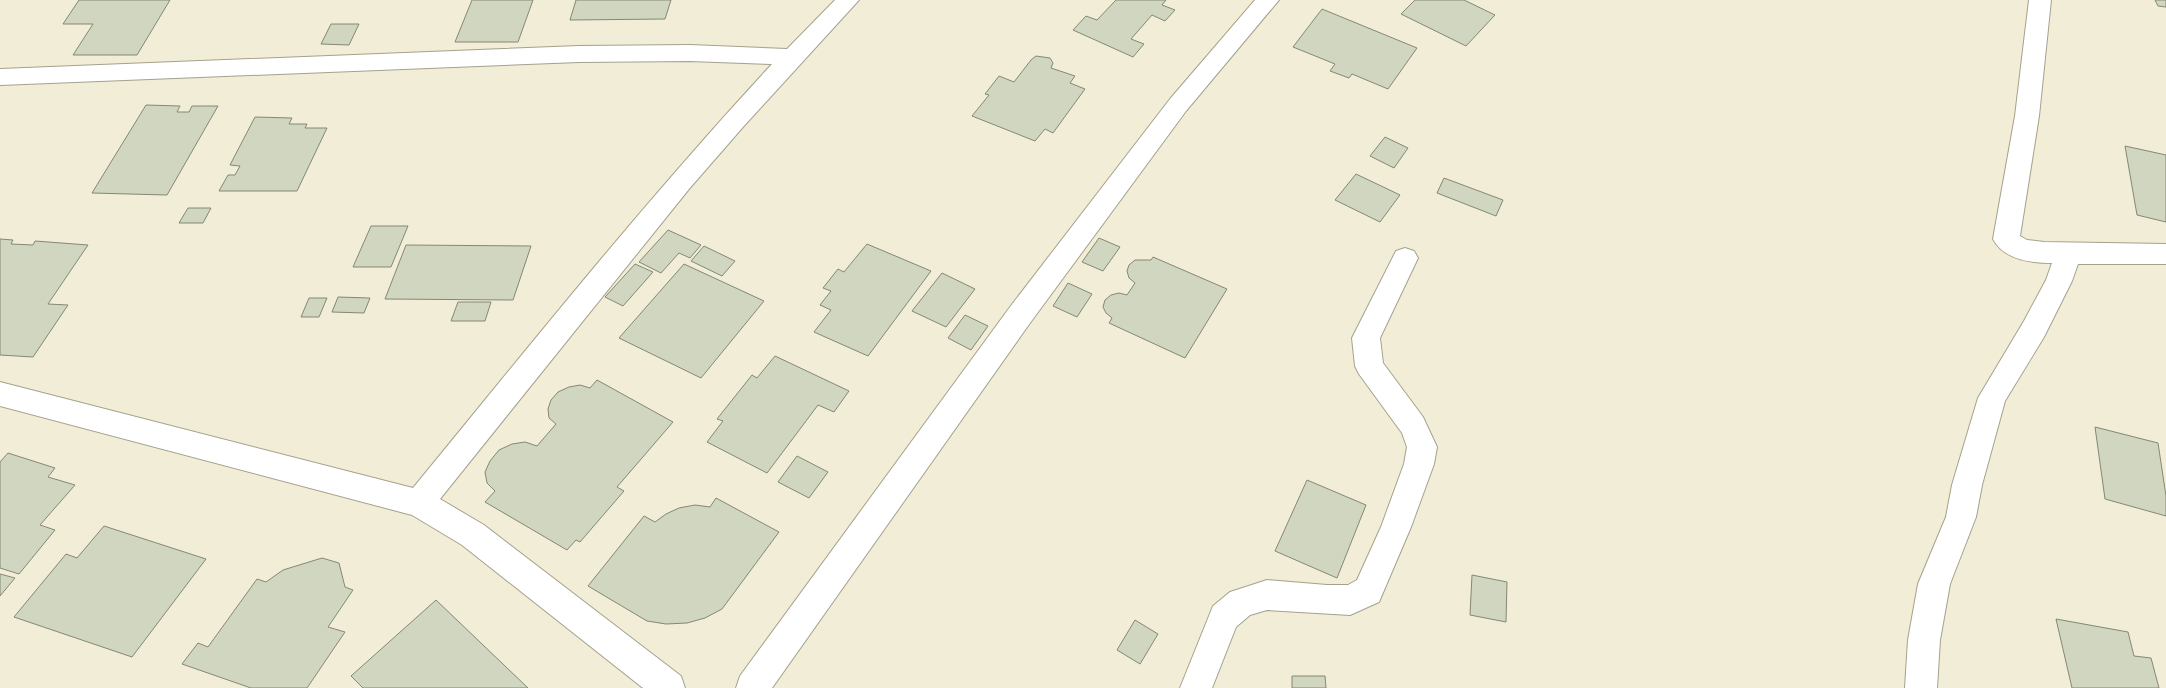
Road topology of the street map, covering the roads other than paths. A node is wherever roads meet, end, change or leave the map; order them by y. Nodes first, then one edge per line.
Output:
1 (848, 0) edge
2 (1268, 0) edge
3 (2040, 0) edge
4 (792, 57) junction
5 (0, 77) edge
6 (2069, 253) junction
7 (2166, 254) edge
8 (1405, 258) dead end
9 (0, 394) edge
10 (419, 503) junction
11 (669, 688) edge
12 (752, 688) edge
13 (1196, 688) edge
14 (1921, 688) edge

1 - 4 street
2 - 12 street
3 - 6 street
4 - 5 street
4 - 10 street
6 - 7 street
6 - 14 street
8 - 13 street
9 - 10 street
10 - 11 street

